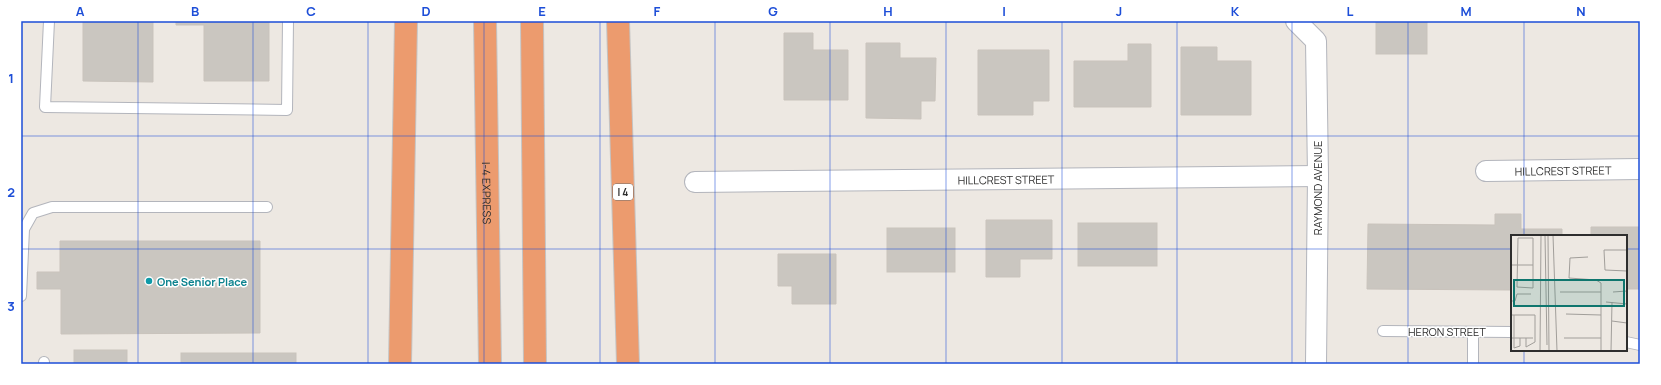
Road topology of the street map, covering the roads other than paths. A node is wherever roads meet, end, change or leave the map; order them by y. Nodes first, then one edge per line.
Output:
1 (49, 21) edge
2 (288, 21) edge
3 (406, 21) edge
4 (485, 21) edge
5 (532, 21) edge
6 (618, 21) edge
7 (1296, 21) edge
8 (1640, 169) edge
9 (1486, 171) dead end
10 (1318, 176) junction
11 (695, 182) dead end
12 (267, 207) dead end
13 (21, 296) edge
14 (1383, 331) dead end
15 (1473, 332) junction
16 (1511, 332) edge
17 (1627, 342) edge
18 (1640, 345) edge
19 (400, 364) edge
20 (490, 364) edge
21 (535, 364) edge
22 (628, 364) edge
23 (1316, 364) edge
24 (1473, 364) edge

1 - 2 lane
3 - 19 highway
4 - 20 highway, I-4 EXPRESS
5 - 21 highway
6 - 22 highway, I 4
7 - 10 street, RAYMOND AVENUE
8 - 9 street, HILLCREST STREET
10 - 11 street, HILLCREST STREET
10 - 23 street, RAYMOND AVENUE
12 - 13 lane
14 - 15 lane, HERON STREET
15 - 16 lane, HERON STREET
15 - 24 lane
17 - 18 lane

